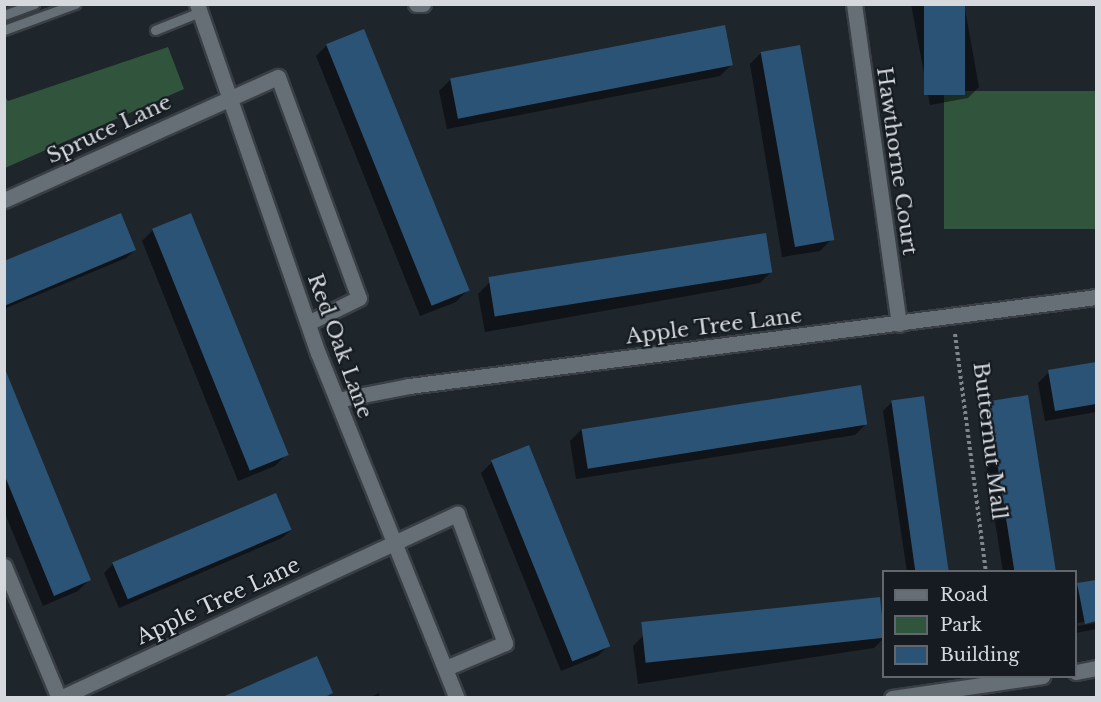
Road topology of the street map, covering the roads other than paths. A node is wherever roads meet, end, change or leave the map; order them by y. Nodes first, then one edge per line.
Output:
1 (34, 4) edge
2 (75, 4) edge
3 (416, 4) edge
4 (423, 4) edge
5 (854, 4) edge
6 (198, 8) edge
7 (4, 15) edge
8 (4, 30) edge
9 (155, 30) dead end
10 (230, 97) junction
11 (4, 200) edge
12 (1096, 297) edge
13 (308, 323) junction
14 (899, 324) junction
15 (337, 400) junction
16 (394, 542) junction
17 (4, 566) edge
18 (446, 668) junction
19 (1096, 669) edge
20 (1077, 672) edge
21 (1036, 678) edge
22 (1001, 690) edge
23 (60, 698) edge
24 (457, 698) edge
25 (892, 698) edge

1 - 7 lane
2 - 8 lane
3 - 4 street
5 - 14 street, Hawthorne Court
6 - 9 lane
6 - 10 street, Red Oak Lane
10 - 11 street, Spruce Lane
10 - 13 street, Red Oak Lane
10 - 13 street, Spruce Lane
12 - 14 street, Apple Tree Lane
13 - 15 street, Red Oak Lane
14 - 15 street, Apple Tree Lane
15 - 16 street, Red Oak Lane
16 - 18 street, Red Oak Lane
16 - 18 street
16 - 23 street, Apple Tree Lane
17 - 23 street
18 - 24 street, Red Oak Lane
19 - 20 street
21 - 22 street
22 - 25 street

